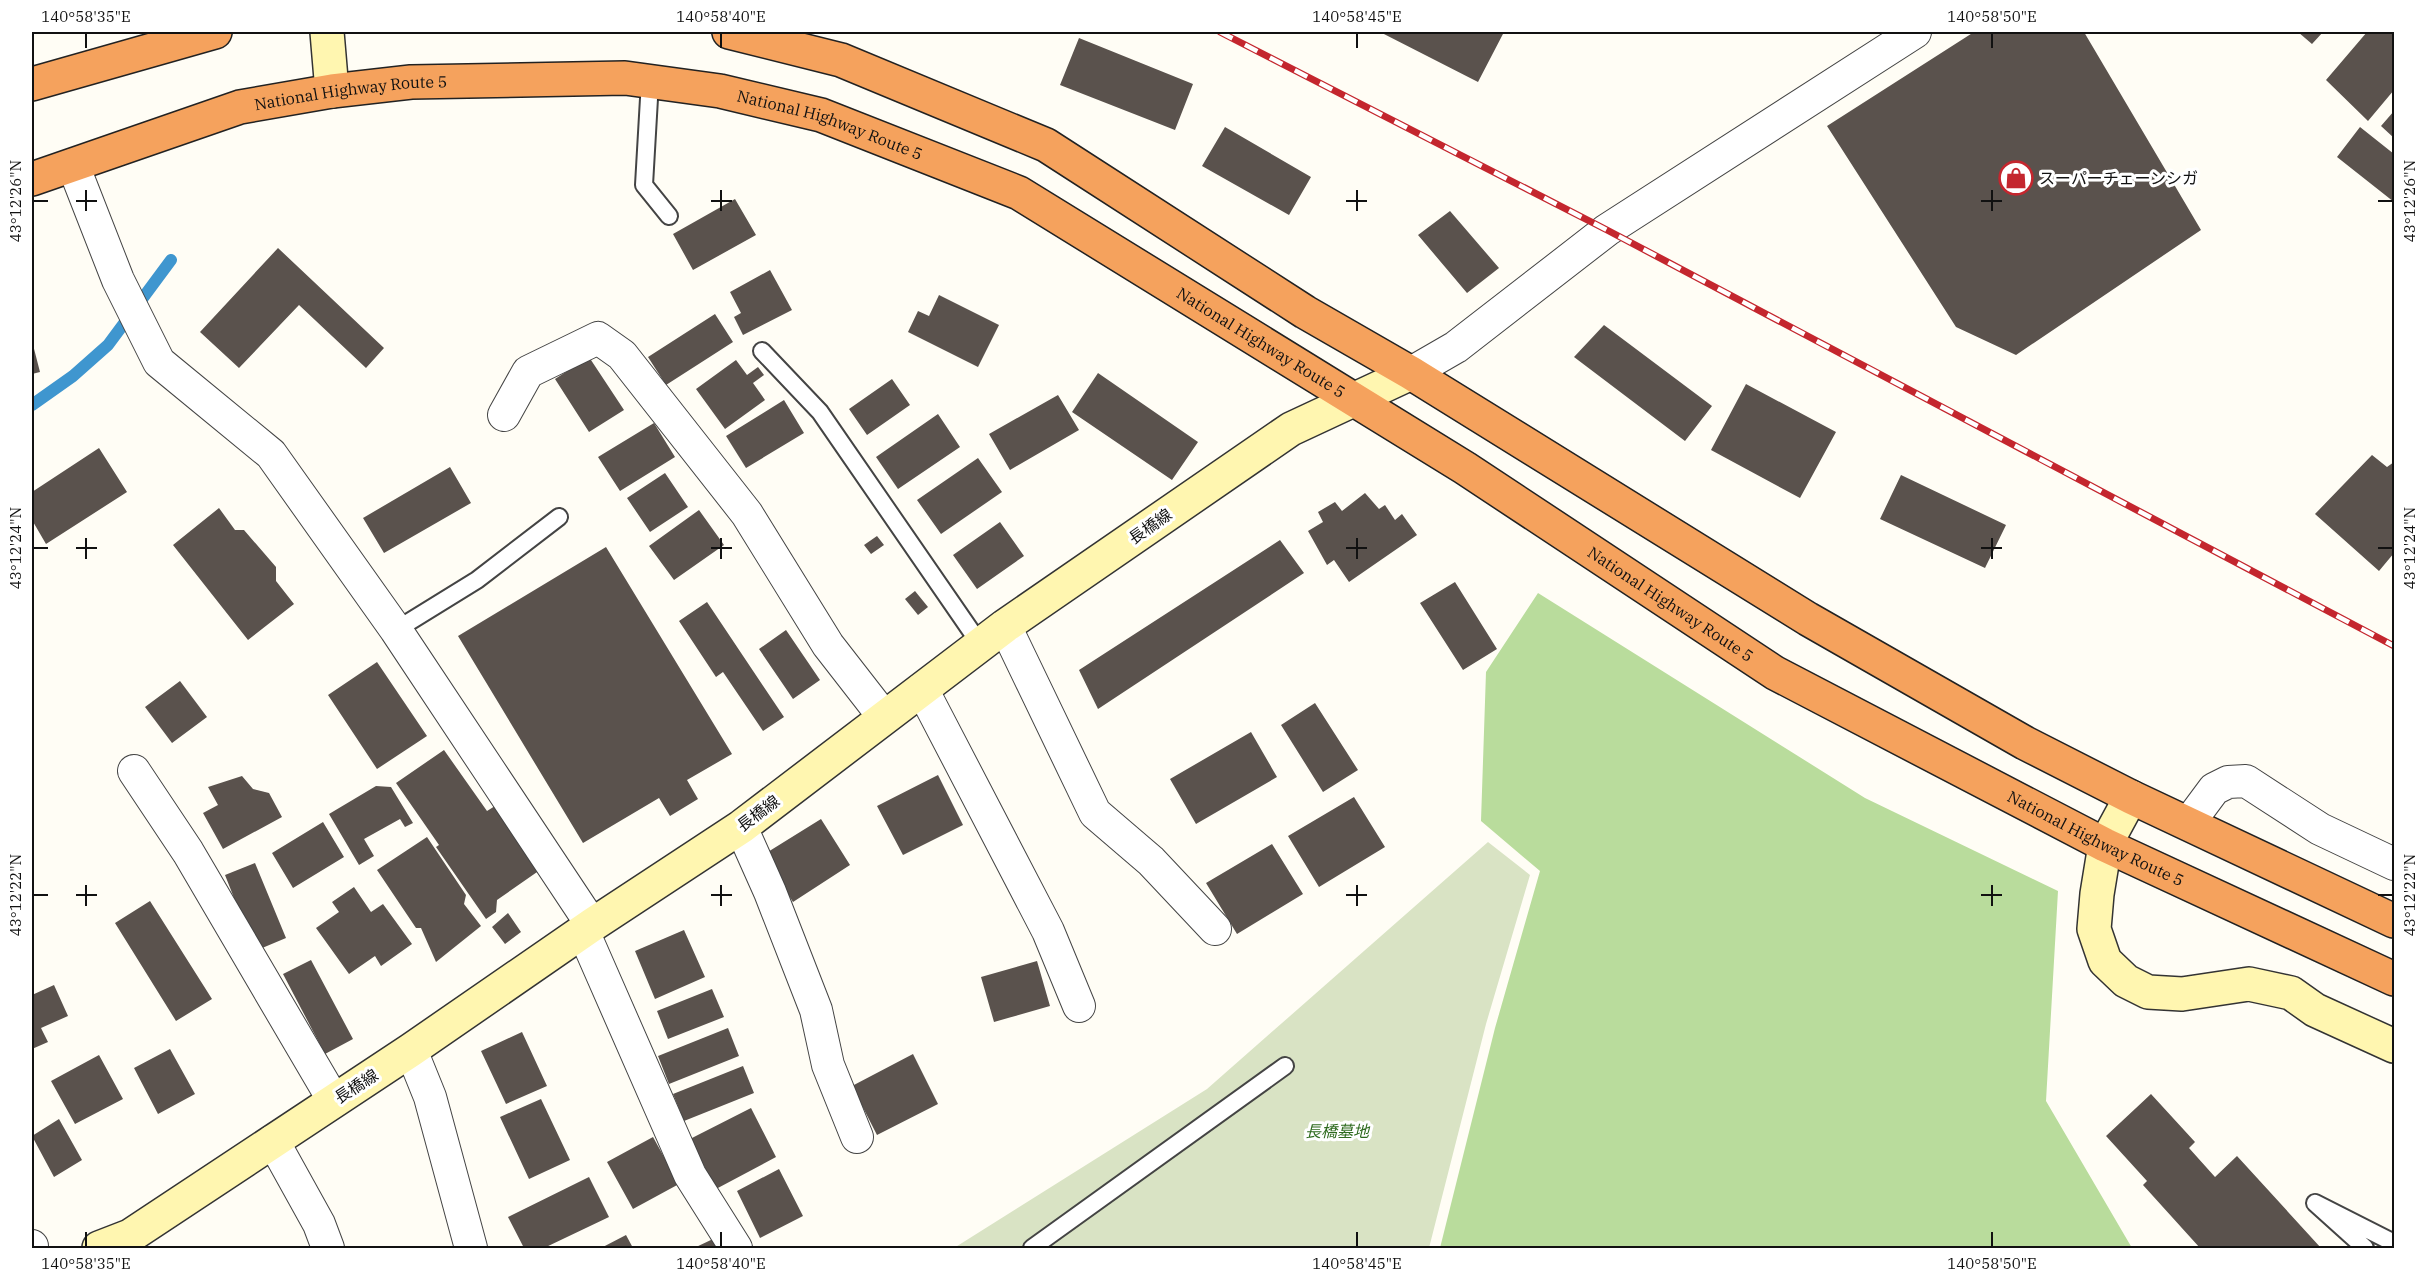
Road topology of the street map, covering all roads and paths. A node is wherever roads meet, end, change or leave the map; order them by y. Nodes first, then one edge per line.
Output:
1 (215, 32) edge
2 (327, 32) edge
3 (729, 32) edge
4 (1913, 32) edge
5 (650, 81) junction
6 (32, 84) edge
7 (332, 92) junction
8 (72, 165) junction
9 (32, 179) edge
10 (669, 216) dead end
11 (762, 351) dead end
12 (1411, 373) junction
13 (1354, 398) junction
14 (504, 415) dead end
15 (559, 517) dead end
16 (396, 630) junction
17 (992, 635) junction
18 (922, 688) junction
19 (884, 717) junction
20 (134, 771) dead end
21 (2131, 797) junction
22 (2188, 824) junction
23 (741, 827) junction
24 (2105, 845) junction
25 (2394, 864) edge
26 (2394, 921) edge
27 (587, 928) junction
28 (1215, 929) dead end
29 (2394, 979) edge
30 (1079, 1006) dead end
31 (2394, 1046) edge
32 (411, 1050) junction
33 (1285, 1066) dead end
34 (334, 1101) junction
35 (857, 1137) dead end
36 (273, 1141) junction
37 (2394, 1243) edge
38 (99, 1248) edge
39 (328, 1248) edge
40 (471, 1248) edge
41 (736, 1248) edge
42 (1032, 1248) edge
43 (2365, 1248) edge

1 - 6 highway
2 - 7 street
3 - 12 highway
4 - 12 street
5 - 7 highway, National Highway Route 5
5 - 10 lane
5 - 13 highway, National Highway Route 5
7 - 8 highway, National Highway Route 5
8 - 9 highway, National Highway Route 5
8 - 16 street
11 - 17 lane
12 - 13 street, 長橋線
12 - 21 highway
13 - 17 street, 長橋線
13 - 24 highway, National Highway Route 5
14 - 19 street
15 - 16 lane
16 - 27 street
17 - 18 street, 長橋線
17 - 28 street
18 - 19 street, 長橋線
18 - 30 street
19 - 23 street, 長橋線
20 - 34 street
21 - 22 highway
21 - 24 street
22 - 25 street
22 - 26 highway
23 - 27 street, 長橋線
23 - 35 street
24 - 29 highway, National Highway Route 5
24 - 31 street
27 - 32 street, 長橋線
27 - 41 street
32 - 34 street, 長橋線
32 - 40 street
33 - 42 lane
34 - 36 street, 長橋線
36 - 38 street, 長橋線
36 - 39 street
37 - 43 lane

